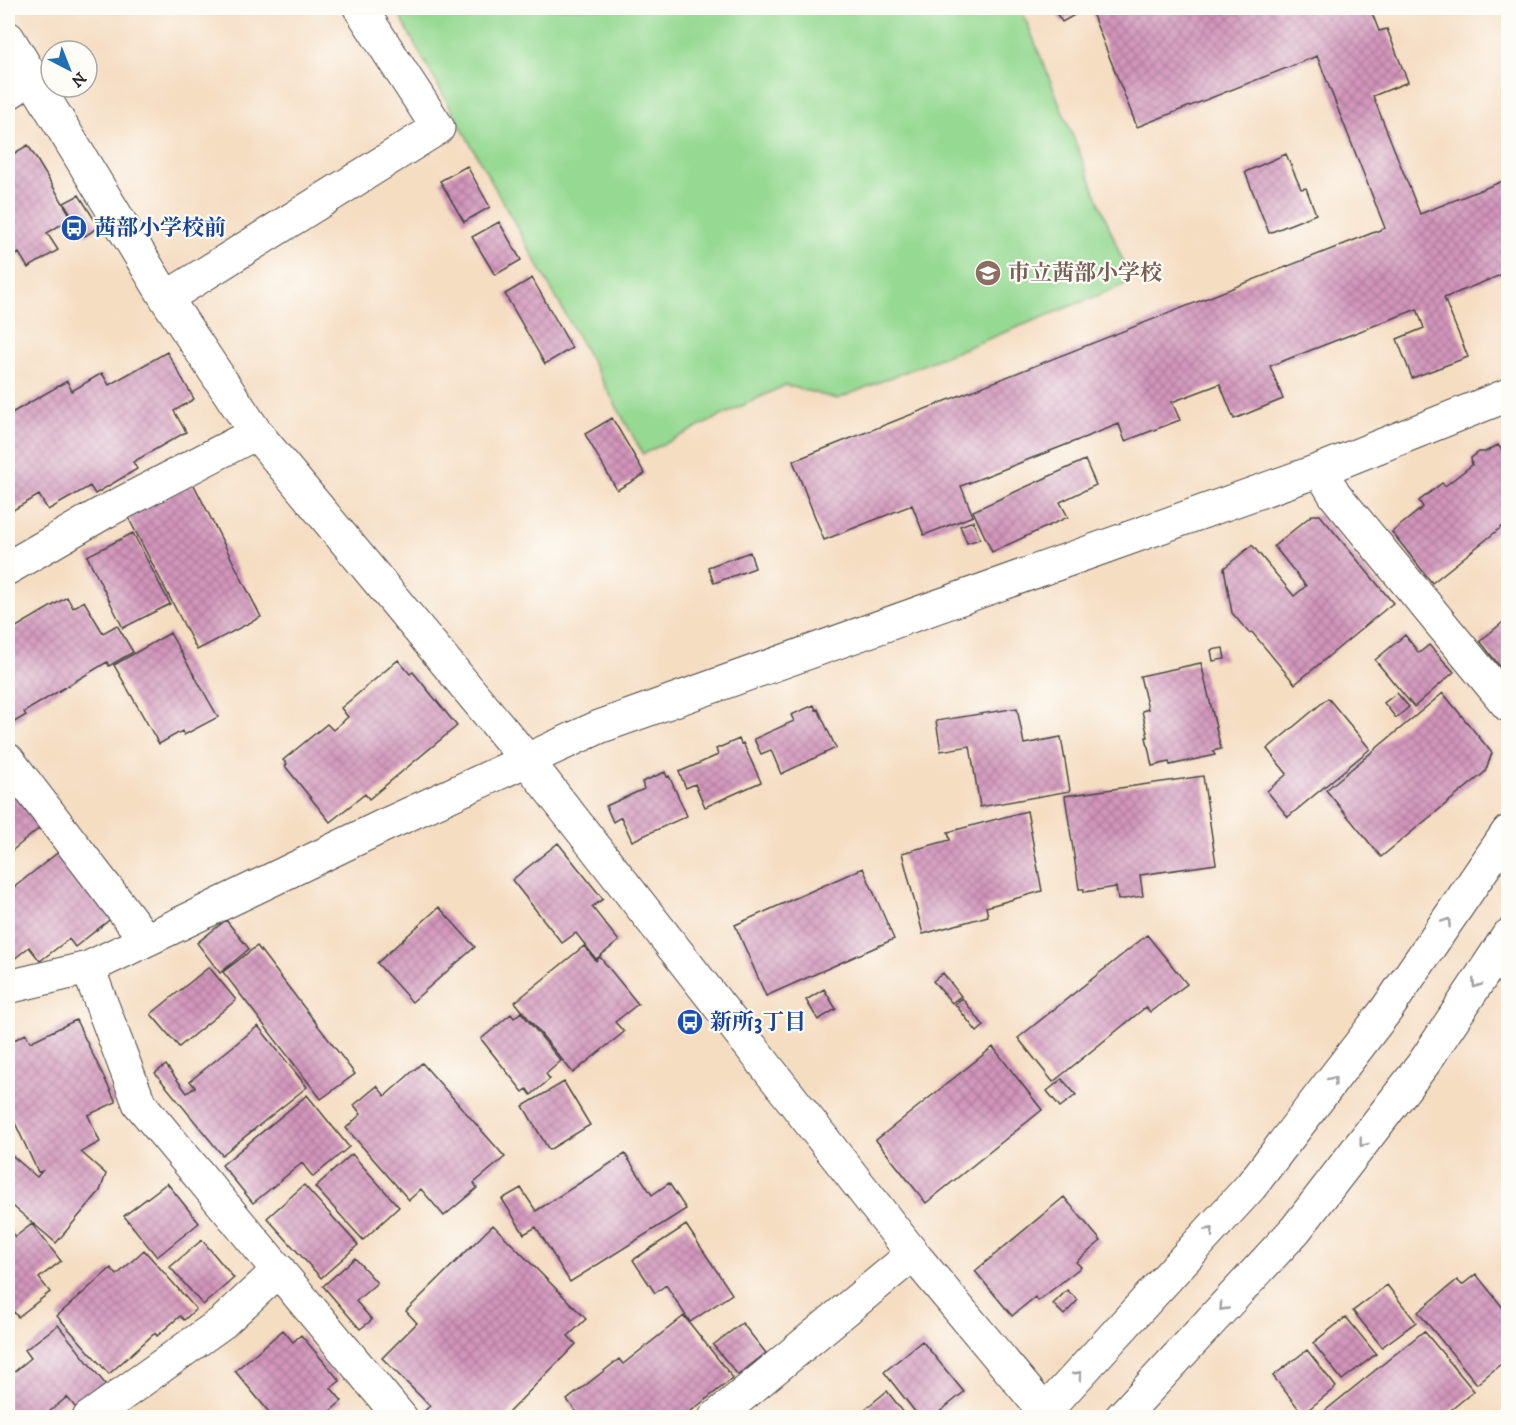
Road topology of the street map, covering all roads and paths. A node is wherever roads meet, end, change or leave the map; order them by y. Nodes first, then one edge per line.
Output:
1 (360, 8) edge
2 (8, 38) edge
3 (20, 85) edge
4 (166, 298) junction
5 (1509, 395) edge
6 (256, 433) junction
7 (1320, 470) junction
8 (8, 568) edge
9 (1509, 705) edge
10 (526, 759) junction
11 (8, 760) edge
12 (1509, 832) edge
13 (1509, 936) edge
14 (146, 940) junction
15 (88, 968) junction
16 (8, 987) edge
17 (913, 1254) junction
18 (279, 1270) junction
19 (1044, 1415) edge
20 (90, 1418) edge
21 (401, 1418) edge
22 (715, 1418) edge
23 (1120, 1418) edge

1 - 4 street
2 - 3 street
3 - 4 street
4 - 6 street
5 - 7 street
6 - 8 street
6 - 10 street
7 - 9 street
7 - 10 street
10 - 14 street
10 - 17 street
11 - 14 street
19 -> 12 street
13 -> 23 street
14 - 15 street
15 - 16 street
15 - 18 street
17 - 19 street
17 - 22 street
18 - 20 street
18 - 21 street

